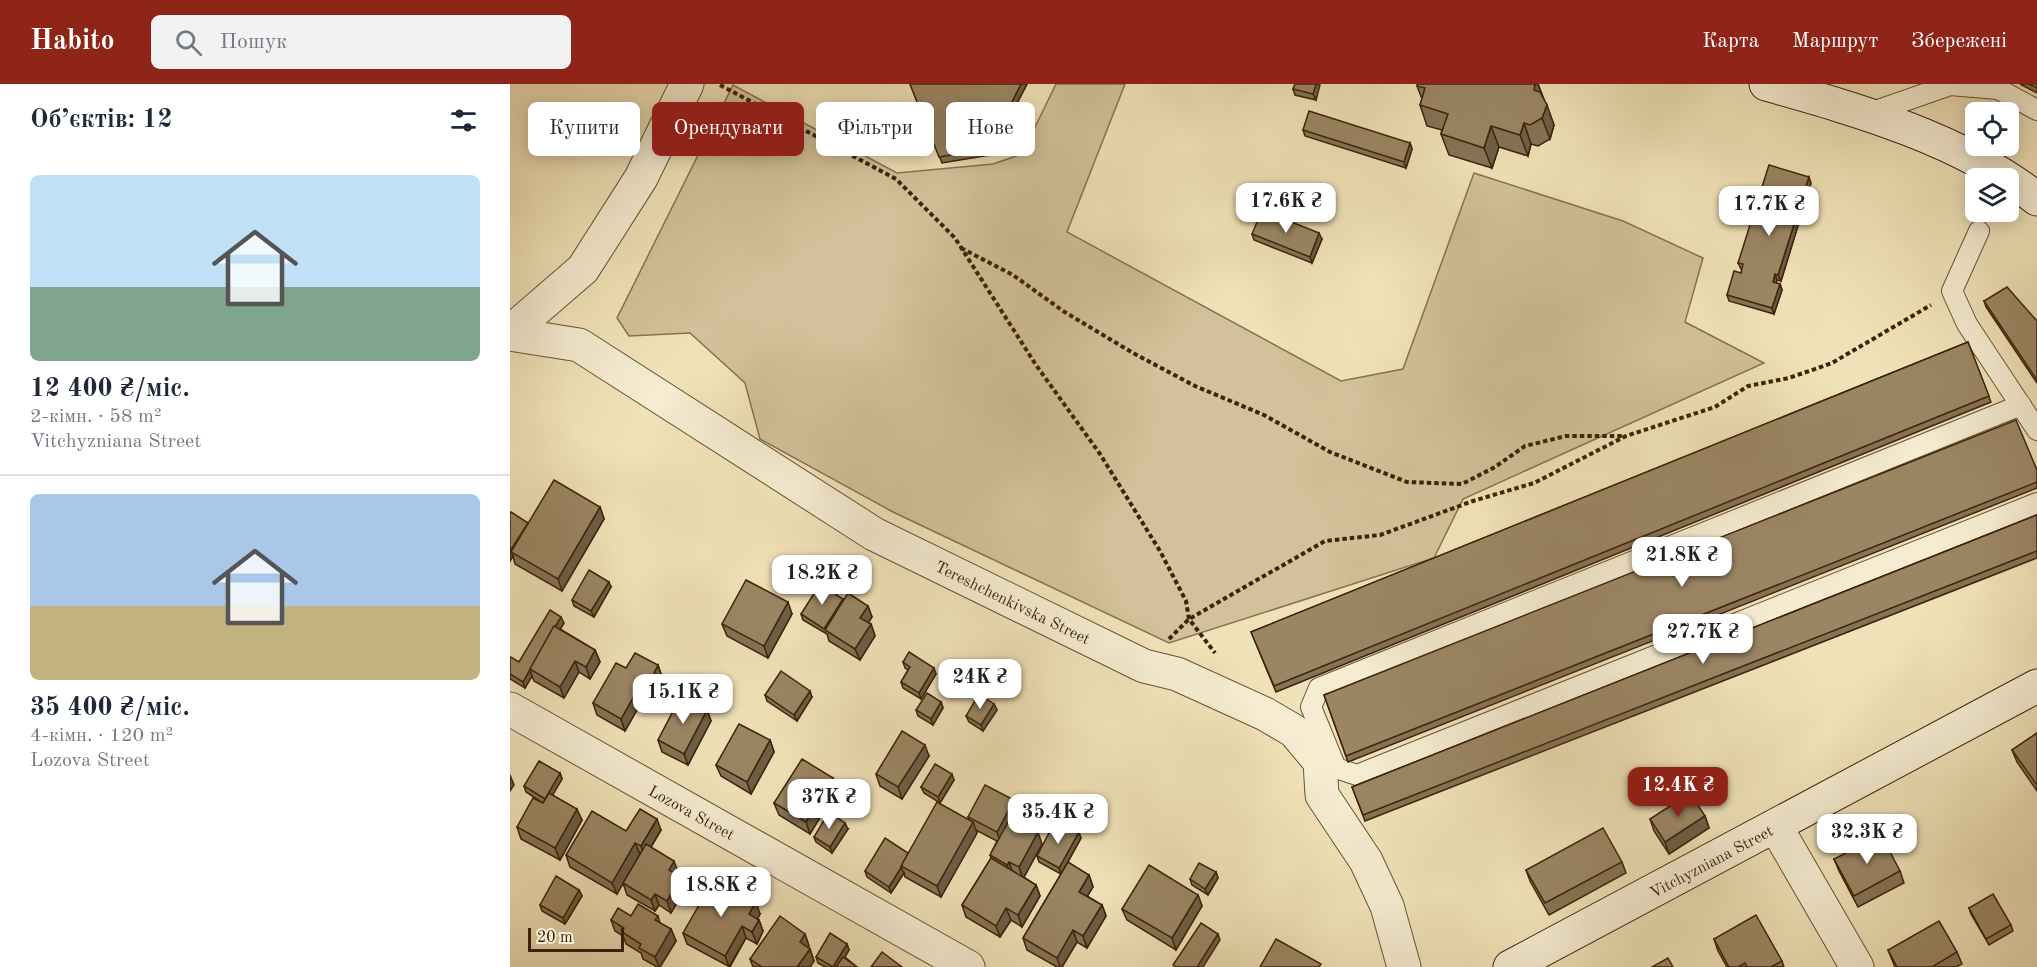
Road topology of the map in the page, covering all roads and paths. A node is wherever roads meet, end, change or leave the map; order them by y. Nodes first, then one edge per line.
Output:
1 (687, 84) edge
2 (719, 84) edge
3 (1766, 84) edge
4 (2037, 110) edge
5 (1865, 115) junction
6 (2037, 199) edge
7 (1979, 231) dead end
8 (960, 247) junction
9 (1952, 291) junction
10 (516, 328) edge
11 (2021, 405) junction
12 (2037, 430) edge
13 (1626, 436) junction
14 (2037, 503) edge
15 (1189, 619) junction
16 (1218, 657) dead end
17 (1144, 666) junction
18 (2037, 686) edge
19 (510, 709) edge
20 (1776, 827) junction
21 (968, 967) edge
22 (1404, 967) edge
23 (1510, 967) edge
24 (1857, 967) edge

1 - 10 street
2 - 8 path
3 - 5 street
4 - 5 lane
5 - 6 street
7 - 9 lane
8 - 13 path
8 - 15 path
9 - 11 lane
9 - 13 path
10 - 17 street, Tereshchenkivska Street
11 - 12 lane
11 - 14 lane
13 - 15 path
15 - 16 path
15 - 17 path
17 - 22 street, Tereshchenkivska Street
18 - 20 street, Vitchyzniana Street
19 - 21 street, Lozova Street
20 - 23 street, Vitchyzniana Street
20 - 24 street

